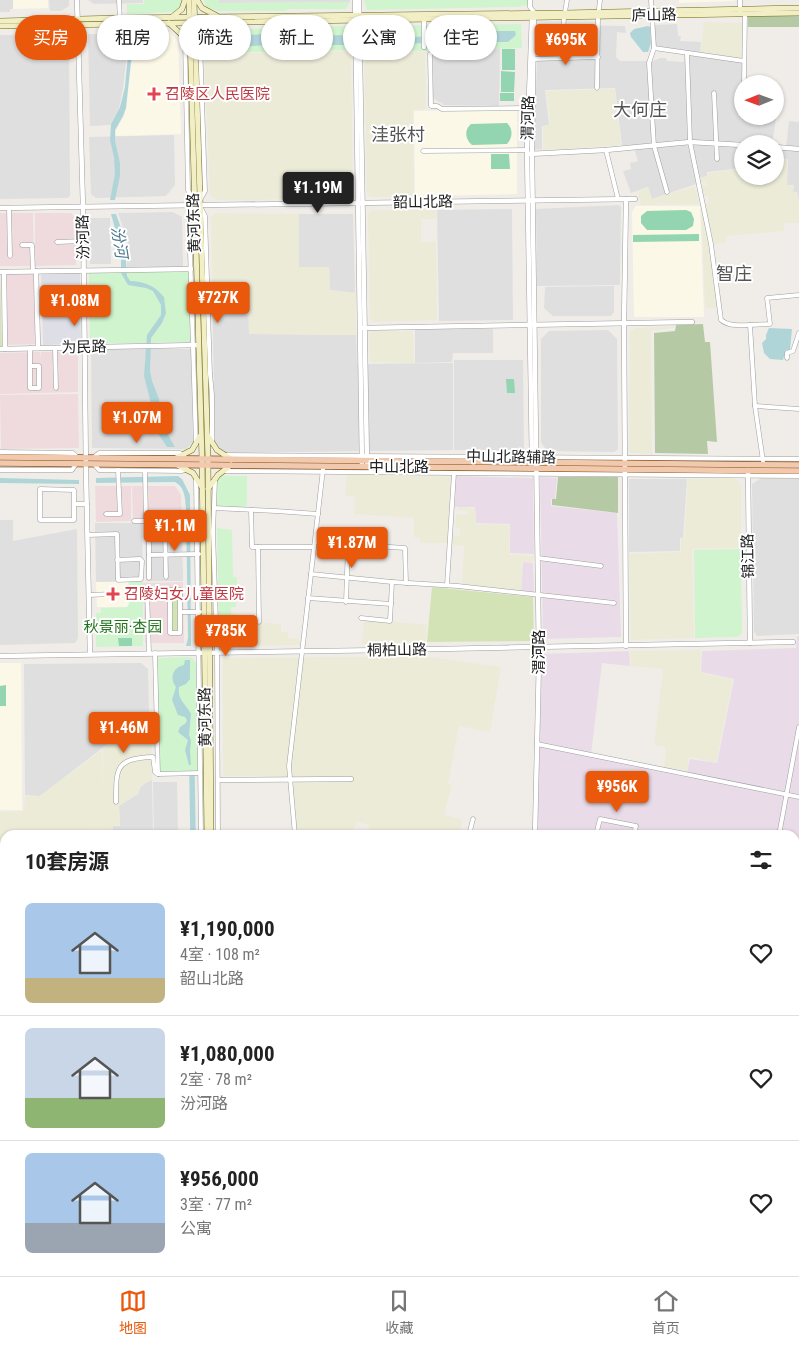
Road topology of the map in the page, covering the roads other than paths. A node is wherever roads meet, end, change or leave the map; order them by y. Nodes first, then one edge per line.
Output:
1 (77, 0) edge
2 (119, 0) edge
3 (355, 0) edge
4 (359, 0) edge
5 (530, 0) edge
6 (567, 0) edge
7 (600, 0) edge
8 (651, 0) edge
9 (740, 0) edge
10 (185, 1) edge
11 (197, 1) edge
12 (799, 8) edge
13 (742, 12) junction
14 (651, 13) junction
15 (799, 13) edge
16 (598, 14) junction
17 (77, 15) edge
18 (120, 15) edge
19 (190, 15) edge
20 (193, 15) edge
21 (214, 15) edge
22 (357, 15) edge
23 (357, 15) edge
24 (564, 15) junction
25 (533, 16) junction
26 (415, 17) edge
27 (343, 18) edge
28 (251, 19) edge
29 (415, 19) edge
30 (424, 19) junction
31 (169, 20) junction
32 (179, 20) edge
33 (0, 22) edge
34 (15, 22) edge
35 (15, 25) edge
36 (0, 26) edge
37 (179, 31) edge
38 (424, 47) dead end
39 (654, 48) junction
40 (687, 52) junction
41 (561, 57) junction
42 (598, 57) junction
43 (534, 59) junction
44 (78, 60) edge
45 (185, 60) edge
46 (193, 60) edge
47 (194, 60) edge
48 (201, 60) edge
49 (358, 60) edge
50 (430, 60) edge
51 (744, 61) junction
52 (744, 75) edge
53 (597, 88) dead end
54 (714, 93) dead end
55 (528, 108) junction
56 (690, 142) junction
57 (717, 143) junction
58 (734, 144) edge
59 (654, 146) junction
60 (784, 148) edge
61 (799, 149) edge
62 (606, 150) junction
63 (423, 151) dead end
64 (529, 153) junction
65 (717, 160) dead end
66 (667, 192) dead end
67 (618, 199) junction
68 (626, 199) junction
69 (635, 199) dead end
70 (530, 200) junction
71 (194, 204) junction
72 (200, 204) junction
73 (361, 204) junction
74 (83, 207) junction
75 (0, 208) edge
76 (9, 208) junction
77 (84, 241) junction
78 (56, 242) dead end
79 (22, 245) dead end
80 (10, 256) dead end
81 (191, 269) junction
82 (84, 270) junction
83 (34, 271) junction
84 (2, 272) edge
85 (799, 295) edge
86 (692, 322) dead end
87 (624, 323) junction
88 (532, 324) junction
89 (750, 325) junction
90 (362, 328) junction
91 (799, 332) edge
92 (196, 345) junction
93 (85, 347) junction
94 (30, 348) junction
95 (38, 348) junction
96 (55, 348) junction
97 (2, 349) edge
98 (787, 358) dead end
99 (30, 366) junction
100 (56, 388) dead end
101 (755, 406) junction
102 (799, 409) edge
103 (204, 435) junction
104 (212, 444) junction
105 (196, 445) junction
106 (0, 452) edge
107 (184, 455) junction
108 (223, 455) junction
109 (0, 457) edge
110 (799, 459) edge
111 (77, 460) junction
112 (86, 460) junction
113 (94, 460) junction
114 (174, 461) junction
115 (364, 461) junction
116 (205, 462) junction
117 (232, 462) junction
118 (0, 463) edge
119 (324, 463) junction
120 (534, 463) junction
121 (799, 465) edge
122 (625, 466) junction
123 (763, 467) junction
124 (186, 469) junction
125 (0, 470) edge
126 (118, 470) junction
127 (145, 471) junction
128 (223, 471) junction
129 (799, 471) edge
130 (454, 473) junction
131 (748, 473) junction
132 (799, 476) edge
133 (196, 478) junction
134 (214, 478) junction
135 (205, 489) junction
136 (74, 504) junction
137 (87, 504) junction
138 (214, 508) junction
139 (251, 510) junction
140 (106, 514) dead end
141 (318, 514) junction
142 (156, 520) dead end
143 (134, 521) dead end
144 (146, 521) junction
145 (148, 527) dead end
146 (165, 528) dead end
147 (88, 535) junction
148 (348, 544) junction
149 (314, 545) junction
150 (258, 547) junction
151 (200, 554) junction
152 (149, 555) junction
153 (166, 555) junction
154 (538, 558) junction
155 (118, 560) junction
156 (601, 566) dead end
157 (311, 574) junction
158 (166, 577) dead end
159 (150, 578) dead end
160 (347, 578) junction
161 (392, 582) junction
162 (406, 583) junction
163 (447, 585) junction
164 (170, 590) junction
165 (112, 594) dead end
166 (89, 595) junction
167 (538, 596) junction
168 (308, 598) junction
169 (346, 602) junction
170 (614, 603) dead end
171 (391, 604) junction
172 (180, 612) junction
173 (201, 612) junction
174 (362, 618) dead end
175 (259, 622) dead end
176 (793, 642) dead end
177 (750, 643) junction
178 (626, 646) junction
179 (539, 648) junction
180 (301, 651) junction
181 (204, 652) junction
182 (217, 652) junction
183 (149, 653) junction
184 (155, 653) junction
185 (90, 654) junction
186 (0, 656) edge
187 (799, 727) edge
188 (537, 744) junction
189 (158, 774) junction
190 (200, 774) junction
191 (350, 779) dead end
192 (218, 780) junction
193 (290, 780) junction
194 (787, 794) junction
195 (799, 797) edge
196 (116, 802) dead end
197 (473, 819) dead end
198 (201, 830) edge
199 (207, 830) edge
200 (211, 830) edge
201 (218, 830) edge
202 (294, 830) edge
203 (470, 830) edge
204 (534, 830) edge
205 (597, 830) edge
206 (635, 830) edge
207 (780, 830) edge

1 - 17 street, 汾河路
2 - 18 street
3 - 22 street
4 - 23 street
5 - 25 street
6 - 24 street
7 - 16 street
8 - 14 street
9 - 13 street
10 - 19 main road, 黄河东路
10 - 31 main road
11 - 20 main road, 黄河东路
11 - 21 main road
12 - 13 main road, 庐山路
13 - 14 main road, 庐山路
13 - 15 main road, 庐山路
13 - 51 street
14 - 16 main road, 庐山路
14 - 39 street
16 - 24 main road, 庐山路
16 - 42 street
24 - 25 main road, 庐山路
24 - 41 street
25 - 26 main road, 庐山路
25 - 30 main road, 庐山路
25 - 43 street, 渭河路
25 - 55 street, 渭河路
27 - 28 main road, 庐山路
29 - 30 main road, 庐山路
30 - 38 street
31 - 32 main road, 庐山路
31 - 37 main road
33 - 34 main road, 庐山路
35 - 36 main road, 庐山路
39 - 40 street
39 - 59 street
40 - 51 street
40 - 56 street
41 - 42 street
41 - 43 street
42 - 53 street
43 - 64 street, 渭河路
44 - 74 street, 汾河路
45 - 71 street
46 - 71 main road, 黄河东路
47 - 72 main road, 黄河东路
48 - 72 street
49 - 73 street
50 - 55 street
51 - 52 street
54 - 57 street
55 - 64 street, 渭河路
56 - 57 street
56 - 59 street
56 - 89 street
57 - 58 street
57 - 65 street
59 - 62 street
59 - 66 street
60 - 61 street
62 - 64 street
62 - 67 street
63 - 64 street
64 - 70 street, 渭河路
67 - 68 street, 韶山北路
67 - 70 street, 韶山北路
68 - 69 street, 韶山北路
68 - 87 street
70 - 73 street, 韶山北路
70 - 88 street, 渭河路
71 - 72 street, 韶山北路
71 - 74 street, 韶山北路
71 - 81 street
71 - 92 main road, 黄河东路
72 - 73 street, 韶山北路
72 - 103 main road, 黄河东路
72 - 104 street
73 - 90 street
74 - 76 street, 韶山北路
74 - 77 street, 汾河路
75 - 76 street, 韶山北路
76 - 80 street
77 - 78 street
77 - 82 street, 汾河路
79 - 83 street
81 - 82 street
81 - 92 street
82 - 83 street
82 - 93 street, 汾河路
83 - 84 street
83 - 95 street
84 - 97 street
85 - 89 street
86 - 87 street
87 - 88 street
87 - 122 street
88 - 90 street
88 - 120 street, 渭河路
89 - 101 street
90 - 115 street
91 - 98 street
92 - 93 street, 为民路
92 - 103 main road, 黄河东路
92 - 105 street
93 - 96 street, 为民路
93 - 112 street, 汾河路
94 - 95 street, 为民路
94 - 97 street, 为民路
94 - 99 street
95 - 96 street, 为民路
96 - 100 street
99 - 99 street
101 - 102 street
101 - 123 street
103 - 104 main road
103 - 105 main road
103 - 116 main road, 黄河东路
104 - 108 main road
105 - 107 main road
106 - 111 street
107 - 113 street
107 - 114 main road
108 - 117 main road
108 - 119 street, 中山北路辅路
109 - 111 main road, 中山北路
110 - 123 street
111 - 112 main road, 中山北路
111 - 118 main road, 中山北路
111 - 125 street
112 - 113 main road, 中山北路
112 - 137 street, 汾河路
113 - 114 main road, 中山北路
113 - 126 street
114 - 116 main road, 中山北路
114 - 124 main road
115 - 119 main road, 中山北路
115 - 120 main road, 中山北路
116 - 117 main road, 中山北路
116 - 135 main road, 黄河东路
117 - 119 main road, 中山北路
117 - 128 main road
119 - 128 street, 中山北路辅路
119 - 130 street, 中山北路辅路
119 - 141 street
120 - 122 main road, 中山北路
120 - 122 street, 中山北路辅路
120 - 130 street, 中山北路辅路
120 - 154 street, 渭河路
121 - 123 main road, 中山北路
122 - 123 main road, 中山北路
122 - 131 main road, 中山北路
122 - 178 street
123 - 129 main road, 中山北路
123 - 131 main road, 中山北路
123 - 132 street
124 - 127 street
124 - 133 main road
126 - 127 street
126 - 140 street
127 - 144 street
128 - 134 main road
130 - 163 street
131 - 177 street, 锦江路
133 - 135 main road
133 - 151 street
134 - 135 main road
134 - 138 street
135 - 151 main road, 黄河东路
135 - 181 main road, 黄河东路
136 - 136 street
136 - 137 street
137 - 147 street, 汾河路
138 - 139 street
138 - 182 street
139 - 141 street
139 - 150 street
141 - 149 street
142 - 144 street
143 - 144 street
145 - 152 street
146 - 153 street
147 - 155 street
147 - 166 street, 汾河路
148 - 149 street
148 - 160 street
148 - 162 street
149 - 150 street
149 - 157 street
150 - 175 street
151 - 153 street
151 - 173 main road, 黄河东路
152 - 153 street
152 - 159 street
153 - 158 street
154 - 156 street
154 - 167 street, 渭河路
155 - 155 street
157 - 160 street
157 - 168 street
160 - 161 street
160 - 169 street
161 - 162 street
161 - 171 street
162 - 163 street
163 - 167 street
164 - 172 street
164 - 172 street
164 - 183 street
165 - 166 street
166 - 185 street, 汾河路
167 - 170 street
167 - 179 street, 渭河路
168 - 169 street
168 - 180 street
169 - 171 street
171 - 174 street
172 - 173 street
173 - 181 main road, 黄河东路
176 - 177 street, 桐柏山路
177 - 178 street, 桐柏山路
178 - 179 street, 桐柏山路
179 - 180 street, 桐柏山路
179 - 188 street, 渭河路
180 - 182 street, 桐柏山路
180 - 193 street
181 - 182 street, 桐柏山路
181 - 184 street, 桐柏山路
181 - 190 street
181 - 199 main road, 黄河东路
181 - 200 main road, 黄河东路
182 - 192 street
183 - 184 street, 桐柏山路
183 - 185 street, 桐柏山路
184 - 189 street
185 - 186 street, 桐柏山路
187 - 194 street
188 - 194 street
188 - 204 street, 渭河路
189 - 190 street
189 - 196 street
190 - 198 street
191 - 193 street
192 - 193 street
192 - 201 street
193 - 202 street
194 - 195 street
194 - 207 street
197 - 203 street
205 - 206 street

